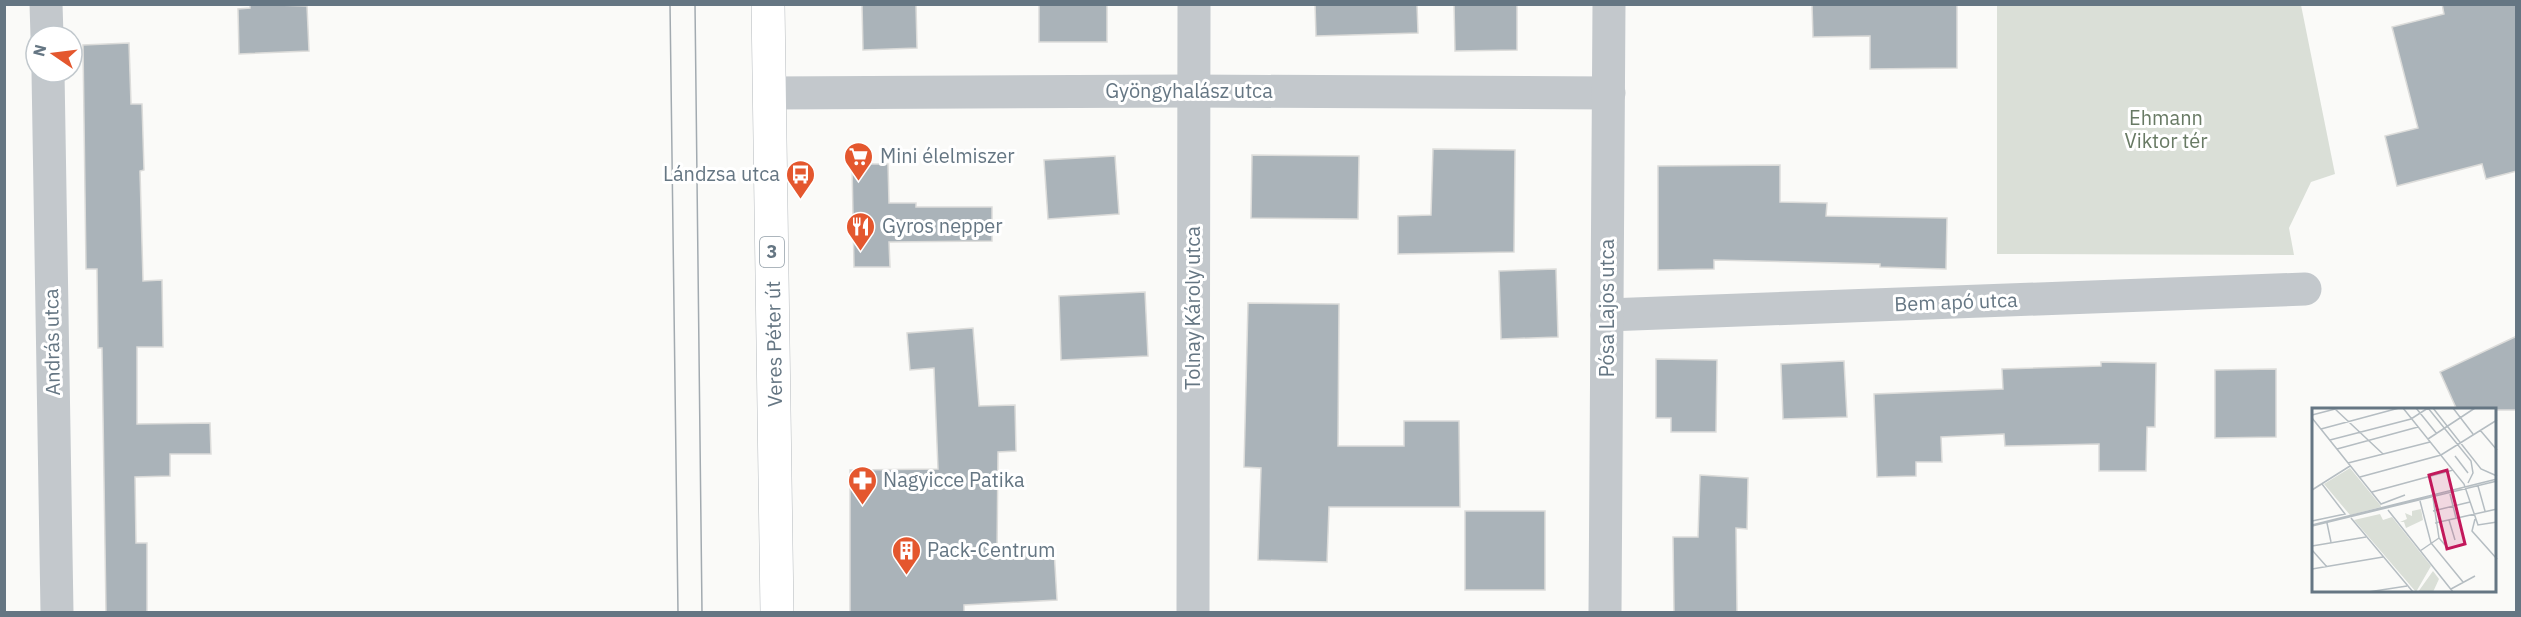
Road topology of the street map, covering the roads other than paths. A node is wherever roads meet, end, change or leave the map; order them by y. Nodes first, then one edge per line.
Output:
1 (46, 4) edge
2 (768, 4) edge
3 (1194, 4) edge
4 (1609, 4) edge
5 (47, 24) edge
6 (48, 84) edge
7 (1192, 90) junction
8 (770, 93) junction
9 (1609, 93) junction
10 (2305, 290) dead end
11 (1607, 315) junction
12 (57, 612) edge
13 (777, 612) edge
14 (1193, 612) edge
15 (1605, 612) edge

1 - 5 street
2 - 8 main road, Veres Péter út / 3
3 - 7 street, Tolnay Károly utca
4 - 9 street, Pósa Lajos utca
6 - 12 street, András utca
7 - 8 street, Gyöngyhalász utca
7 - 9 street, Gyöngyhalász utca
7 - 14 street, Tolnay Károly utca
8 - 13 main road, Veres Péter út / 3
9 - 11 street, Pósa Lajos utca
10 - 11 street, Bem apó utca
11 - 15 street, Pósa Lajos utca

